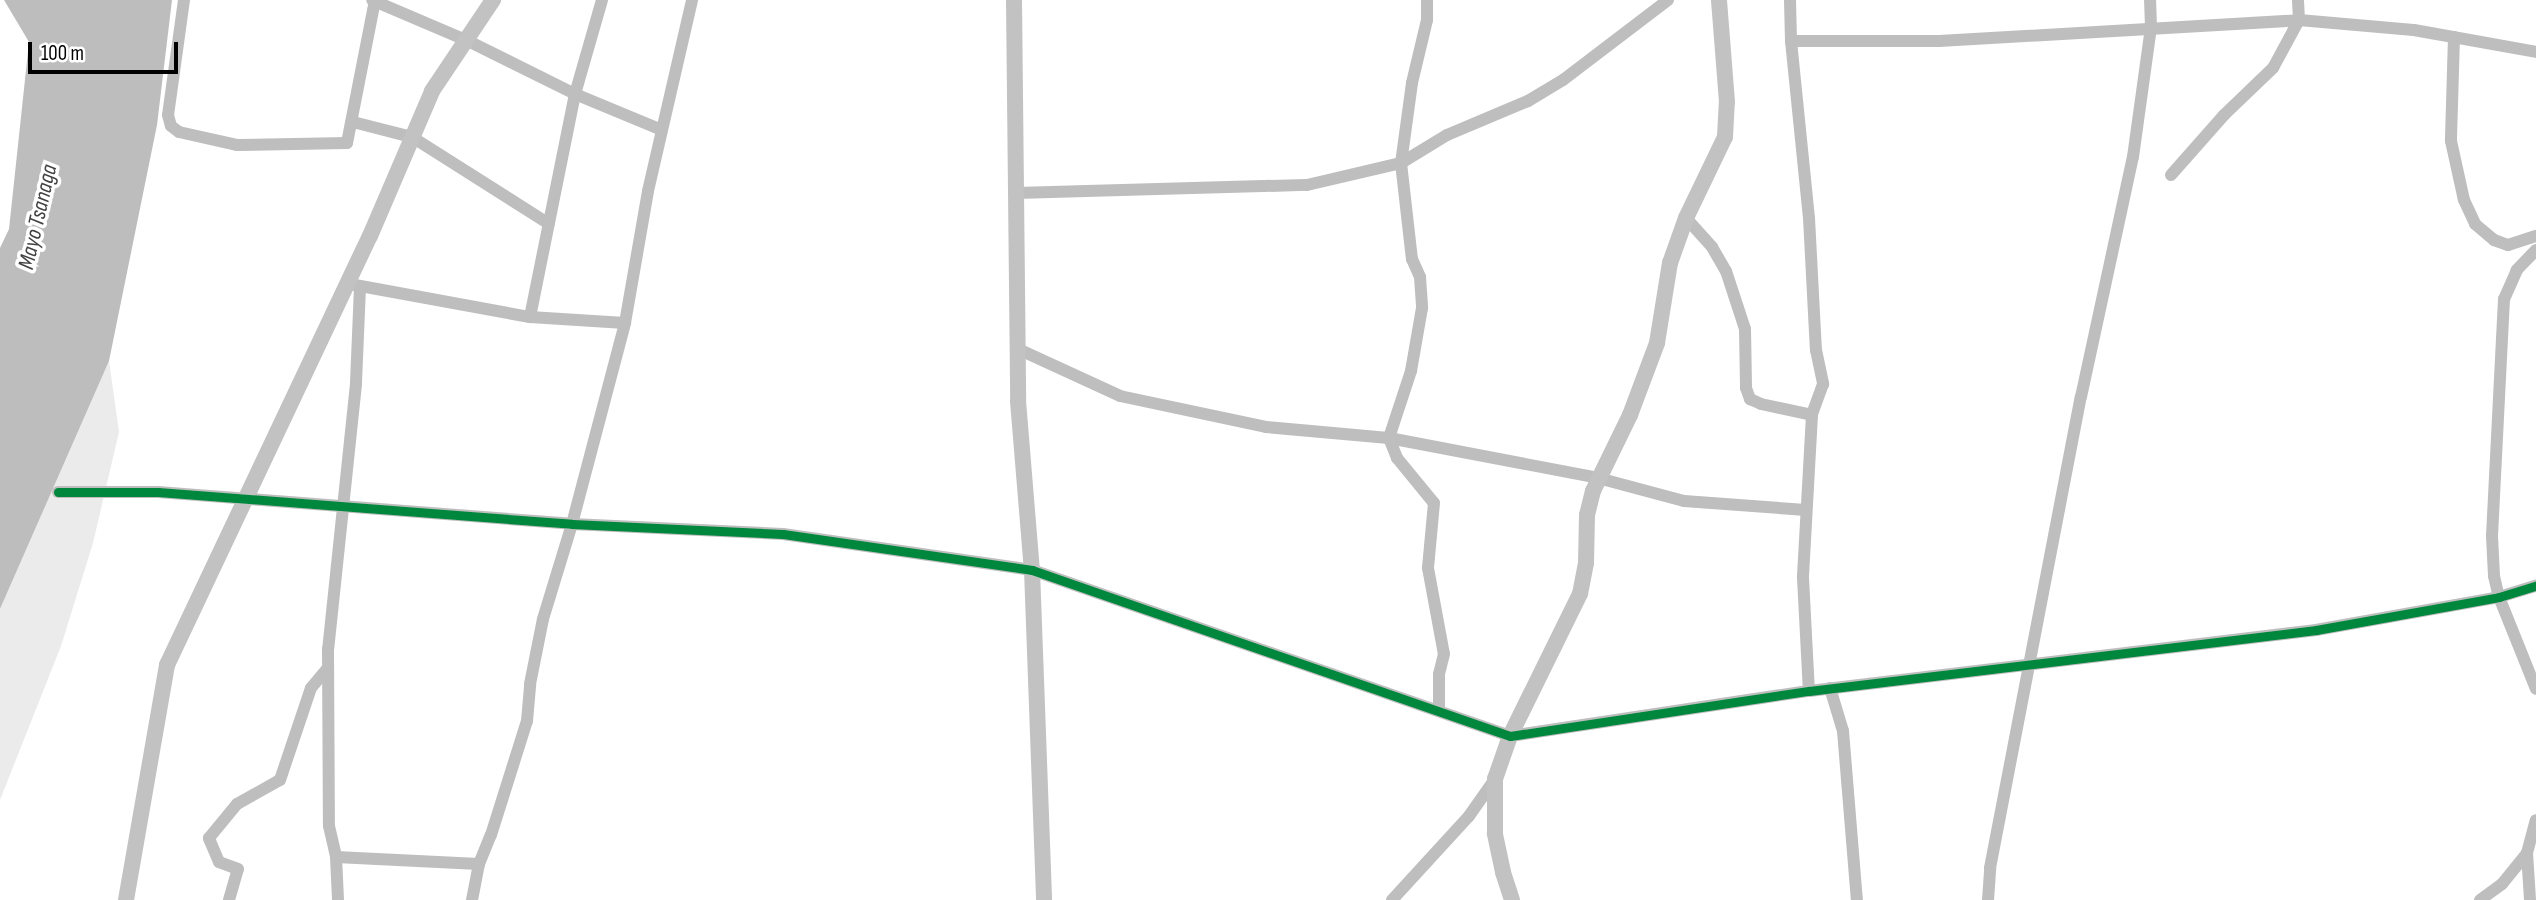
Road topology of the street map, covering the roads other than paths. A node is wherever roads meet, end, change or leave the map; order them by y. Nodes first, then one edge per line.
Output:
1 (184, 0) edge
2 (374, 0) edge
3 (493, 0) edge
4 (602, 0) edge
5 (692, 0) edge
6 (1014, 0) edge
7 (1427, 0) edge
8 (1668, 0) edge
9 (1719, 0) edge
10 (1790, 0) edge
11 (2150, 0) edge
12 (2298, 0) edge
13 (2299, 20) junction
14 (2151, 27) junction
15 (2454, 37) junction
16 (468, 41) junction
17 (1791, 41) junction
18 (2536, 52) edge
19 (575, 94) junction
20 (353, 122) junction
21 (662, 130) junction
22 (412, 137) junction
23 (1401, 163) junction
24 (2171, 175) dead end
25 (1016, 193) junction
26 (1685, 218) junction
27 (549, 224) junction
28 (2536, 236) edge
29 (2536, 250) edge
30 (354, 285) junction
31 (530, 317) junction
32 (625, 323) junction
33 (1018, 349) junction
34 (1812, 415) junction
35 (1390, 438) junction
36 (1598, 478) junction
37 (58, 492) dead end
38 (248, 499) junction
39 (341, 505) junction
40 (1806, 510) junction
41 (572, 524) junction
42 (1032, 570) junction
43 (2536, 586) edge
44 (2499, 597) junction
45 (2031, 664) junction
46 (328, 668) junction
47 (1830, 688) junction
48 (2536, 689) edge
49 (1809, 691) junction
50 (1439, 711) junction
51 (1510, 736) junction
52 (1495, 779) junction
53 (2536, 820) edge
54 (2527, 853) junction
55 (336, 857) junction
56 (479, 864) junction
57 (126, 900) edge
58 (229, 900) edge
59 (338, 900) edge
60 (472, 900) edge
61 (1044, 900) edge
62 (1392, 900) edge
63 (1513, 900) edge
64 (1857, 900) edge
65 (1988, 900) edge
66 (2480, 900) edge
67 (2530, 900) edge

1 - 20 street
2 - 16 street
2 - 20 street
3 - 16 street
4 - 19 street
5 - 21 street
6 - 25 street
7 - 23 street
8 - 23 street
9 - 26 street
10 - 17 street
11 - 14 street
12 - 13 street
13 - 14 street
13 - 15 street
13 - 24 street
14 - 17 street
14 - 45 street
15 - 18 street
15 - 28 street
16 - 19 street
16 - 22 street
17 - 34 street
19 - 21 street
19 - 27 street
20 - 22 street
21 - 32 street
22 - 27 street
22 - 30 street
23 - 25 street
23 - 35 street
25 - 33 street
26 - 34 street
26 - 36 street
27 - 31 street
29 - 44 street
30 - 31 street
30 - 38 street
30 - 39 street
31 - 32 street
32 - 41 street
33 - 35 street
33 - 42 street
34 - 40 street
35 - 36 street
35 - 50 street
36 - 40 street
36 - 51 street
37 - 38 street
38 - 39 street
38 - 57 street
39 - 41 street
39 - 46 street
40 - 49 street
41 - 42 street
41 - 56 street
42 - 50 street
42 - 61 street
43 - 44 street
44 - 45 street
44 - 48 street
45 - 47 street
45 - 65 street
46 - 55 street
46 - 58 street
47 - 49 street
47 - 64 street
49 - 51 street
50 - 51 street
51 - 52 street
52 - 62 street
52 - 63 street
53 - 54 street
54 - 66 street
54 - 67 street
55 - 56 street
55 - 59 street
56 - 60 street

